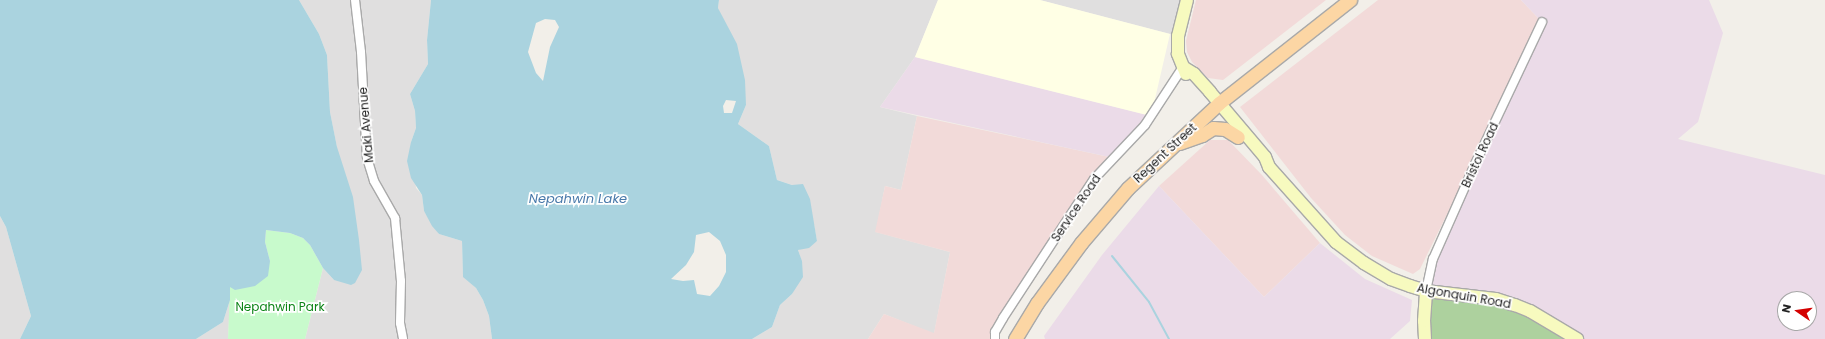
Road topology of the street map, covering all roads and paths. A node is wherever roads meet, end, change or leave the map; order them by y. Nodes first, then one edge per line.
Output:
1 (355, 0) edge
2 (1187, 0) edge
3 (1350, 0) edge
4 (1542, 22) dead end
5 (1183, 67) junction
6 (1216, 106) junction
7 (1238, 138) junction
8 (1174, 145) junction
9 (1269, 166) junction
10 (1426, 291) junction
11 (403, 339) edge
12 (995, 339) edge
13 (1015, 339) edge
14 (1425, 339) edge
15 (1576, 339) edge

1 - 11 street, Maki Avenue
2 - 5 street
3 - 6 main road, Regent Street
4 - 10 street, Bristol Road
5 - 6 street
5 - 12 street, Service Road
6 - 7 street, Algonquin Road
6 - 8 main road, Regent Street
6 - 9 street, Algonquin Road
7 - 8 main road
7 - 9 street, Algonquin Road
8 - 13 main road, Regent Street
9 - 10 street, Algonquin Road
10 - 14 street
10 - 15 street, Algonquin Road

